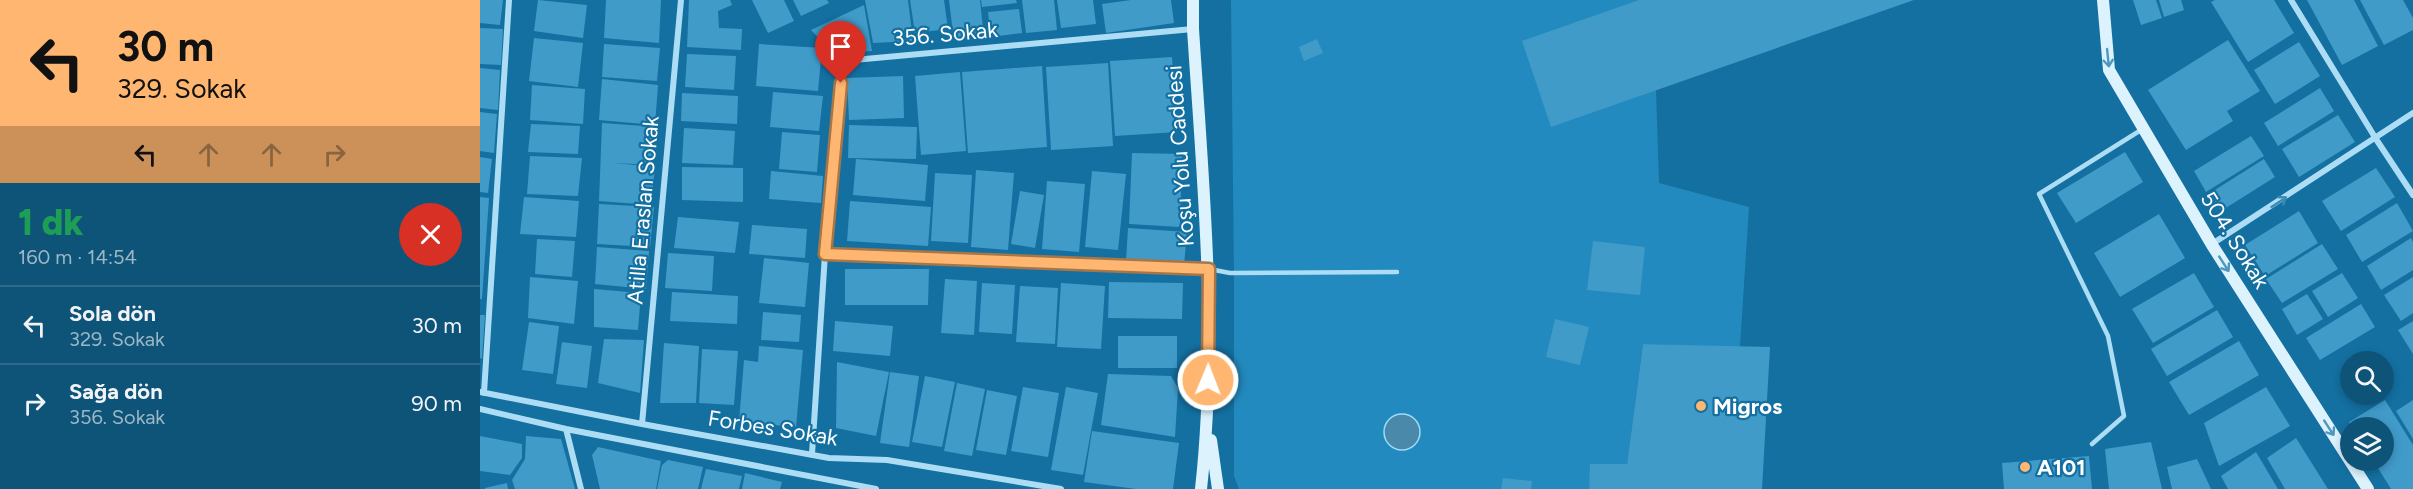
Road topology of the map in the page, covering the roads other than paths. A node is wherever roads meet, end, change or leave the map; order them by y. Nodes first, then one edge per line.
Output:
1 (509, 0) edge
2 (681, 0) edge
3 (1193, 0) edge
4 (2103, 0) edge
5 (2292, 0) edge
6 (1193, 29) junction
7 (2413, 113) edge
8 (2144, 128) junction
9 (2376, 139) junction
10 (2413, 195) edge
11 (2212, 245) junction
12 (825, 254) junction
13 (1209, 269) junction
14 (1397, 272) dead end
15 (482, 393) edge
16 (480, 410) edge
17 (642, 424) junction
18 (1208, 424) junction
19 (566, 429) junction
20 (2092, 444) dead end
21 (812, 454) junction
22 (581, 489) edge
23 (876, 489) edge
24 (1061, 489) edge
25 (1201, 489) edge
26 (1218, 489) edge
27 (2368, 489) edge

1 - 15 street
2 - 17 street, Atilla Eraslan Sokak
3 - 6 main road, Koşu Yolu Caddesi
4 -> 8 main road, 504. Sokak
5 - 9 street
6 - 12 street, 356. Sokak
6 - 13 main road, Koşu Yolu Caddesi
7 - 9 street
8 - 11 main road, 504. Sokak
8 - 20 lane
9 - 10 street
11 -> 9 street
11 -> 27 main road, 504. Sokak
12 - 13 street
12 - 21 street, 356. Sokak
13 - 14 lane
13 - 18 main road, Koşu Yolu Caddesi
15 - 17 street, Forbes Sokak
16 - 19 street, Forbes Sokak
17 - 21 street, Forbes Sokak
18 - 25 main road, Koşu Yolu Caddesi
18 - 26 main road
19 - 22 street
19 - 23 street, Forbes Sokak
21 - 24 street, Forbes Sokak

